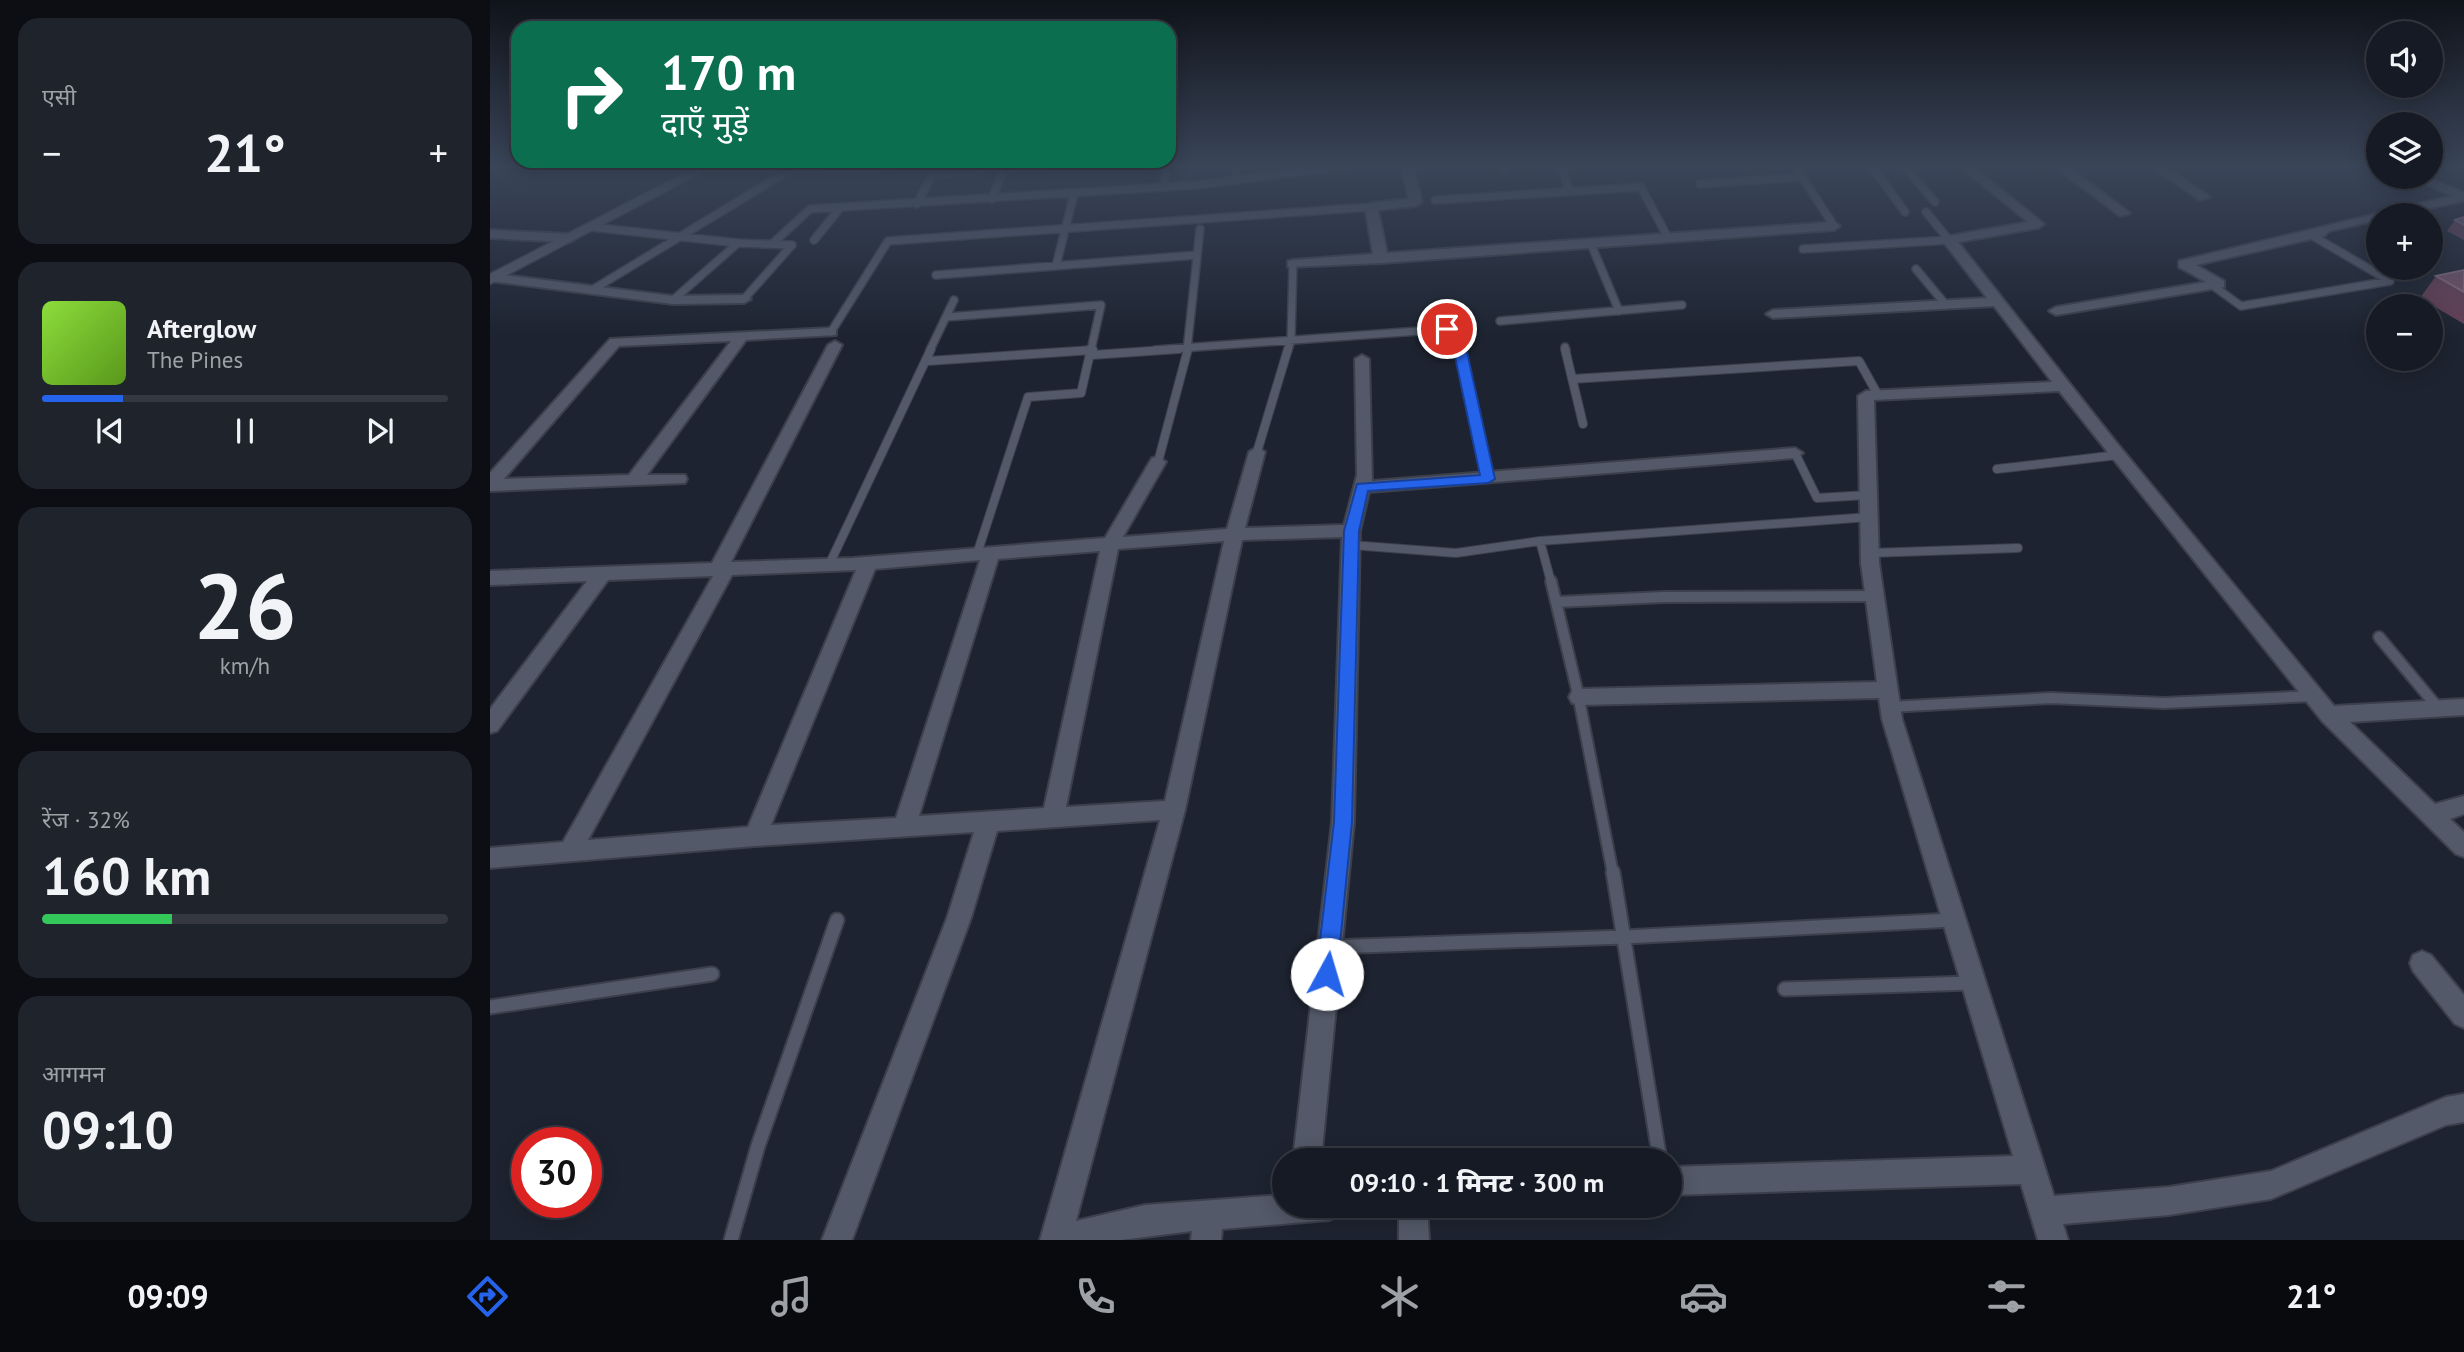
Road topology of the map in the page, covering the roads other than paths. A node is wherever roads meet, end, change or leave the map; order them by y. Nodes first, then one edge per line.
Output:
1 (600, 223) edge
2 (700, 223) edge
3 (795, 223) edge
4 (828, 223) edge
5 (1066, 223) edge
6 (1140, 223) edge
7 (1374, 223) edge
8 (1660, 223) edge
9 (1832, 223) edge
10 (1935, 223) edge
11 (2037, 223) edge
12 (2349, 223) edge
13 (1834, 226) joint
14 (592, 227) junction
15 (1065, 228) junction
16 (1200, 229) dead end
17 (490, 234) edge
18 (2311, 235) junction
19 (678, 236) junction
20 (570, 238) junction
21 (1668, 238) junction
22 (814, 240) dead end
23 (1949, 240) junction
24 (738, 243) junction
25 (772, 244) junction
26 (1591, 244) junction
27 (1803, 249) dead end
28 (1197, 255) junction
29 (1381, 259) junction
30 (1293, 264) joint
31 (1056, 266) junction
32 (1916, 269) dead end
33 (936, 275) dead end
34 (492, 279) edge
35 (2212, 285) junction
36 (592, 290) junction
37 (744, 299) joint
38 (673, 300) junction
39 (954, 300) dead end
40 (1998, 302) junction
41 (1682, 305) dead end
42 (1946, 305) junction
43 (1619, 311) junction
44 (2056, 311) dead end
45 (1773, 314) dead end
46 (947, 317) junction
47 (1500, 321) dead end
48 (742, 336) junction
49 (833, 338) junction
50 (1292, 340) junction
51 (1564, 346) dead end
52 (1188, 348) junction
53 (1092, 352) junction
54 (1362, 359) dead end
55 (928, 360) junction
56 (1572, 379) junction
57 (2064, 386) junction
58 (1878, 395) junction
59 (1583, 424) dead end
60 (1257, 452) joint
61 (1796, 453) joint
62 (2118, 455) junction
63 (1158, 462) joint
64 (1997, 468) dead end
65 (1488, 479) junction
66 (679, 480) dead end
67 (633, 481) junction
68 (490, 484) edge
69 (1362, 487) junction
70 (1868, 495) junction
71 (1869, 517) junction
72 (1234, 534) junction
73 (1351, 538) junction
74 (1540, 541) junction
75 (1110, 544) junction
76 (2018, 548) dead end
77 (1870, 553) junction
78 (984, 554) junction
79 (869, 562) junction
80 (829, 565) junction
81 (722, 568) junction
82 (603, 573) junction
83 (490, 578) edge
84 (1875, 596) junction
85 (1558, 602) junction
86 (2379, 637) dead end
87 (2314, 696) junction
88 (1579, 697) junction
89 (1889, 699) junction
90 (2464, 707) edge
91 (2439, 709) junction
92 (2329, 715) junction
93 (490, 725) edge
94 (2464, 805) edge
95 (1174, 810) junction
96 (2431, 815) junction
97 (1053, 818) junction
98 (988, 822) junction
99 (904, 827) junction
100 (755, 836) junction
101 (2464, 848) edge
102 (570, 851) junction
103 (490, 858) edge
104 (837, 920) dead end
105 (1953, 920) junction
106 (1624, 937) junction
107 (1329, 947) junction
108 (2422, 963) dead end
109 (712, 974) dead end
110 (1972, 983) junction
111 (1785, 989) dead end
112 (490, 1007) edge
113 (2464, 1015) edge
114 (2464, 1108) edge
115 (1308, 1148) edge
116 (1658, 1148) edge
117 (2033, 1169) junction
118 (1682, 1181) edge
119 (2044, 1211) junction
120 (1272, 1214) edge
121 (1413, 1218) edge
122 (1207, 1228) edge
123 (731, 1240) edge
124 (837, 1240) edge
125 (1056, 1240) edge
126 (1414, 1240) edge
127 (2053, 1240) edge

1 - 14 street
2 - 19 lane
3 - 25 lane
4 - 22 lane
5 - 15 lane
6 - 15 lane
7 - 29 street
8 - 21 lane
9 - 13 lane
10 - 23 lane
11 - 23 street
12 - 18 street
13 - 21 street
14 - 19 lane
14 - 20 street
15 - 31 lane
15 - 49 lane
16 - 28 lane
17 - 20 street
18 - 35 street
18 - 35 lane
19 - 24 lane
19 - 36 lane
20 - 34 street
21 - 26 street
23 - 27 lane
23 - 40 street
24 - 25 lane
24 - 38 lane
25 - 37 lane
26 - 29 street
26 - 43 lane
28 - 31 lane
28 - 52 lane
29 - 30 street
30 - 50 lane
31 - 33 lane
32 - 42 lane
34 - 36 street
35 - 44 street
36 - 38 street
37 - 38 street
39 - 46 lane
40 - 42 street
40 - 57 street
41 - 43 lane
42 - 45 street
43 - 47 lane
46 - 53 lane
46 - 55 lane
48 - 49 street
48 - 67 street
48 - 68 street
49 - 81 street
50 - 52 lane
50 - 60 lane
50 - 65 lane
51 - 56 lane
52 - 53 lane
52 - 63 lane
53 - 55 lane
53 - 78 lane
54 - 69 street
55 - 80 lane
56 - 58 lane
56 - 59 lane
57 - 58 street
57 - 62 street
58 - 70 street
60 - 72 street
61 - 65 street
61 - 70 lane
62 - 64 lane
62 - 87 street
63 - 75 street
65 - 69 street
66 - 67 street
67 - 68 street
69 - 73 street
70 - 71 street
71 - 74 lane
71 - 77 street
72 - 73 street
72 - 75 street
72 - 95 street
73 - 74 lane
73 - 107 street
74 - 85 lane
75 - 78 street
75 - 97 street
76 - 77 lane
77 - 84 street
78 - 79 street
78 - 99 street
79 - 80 street
79 - 100 street
80 - 81 street
81 - 82 street
81 - 102 street
82 - 83 street
82 - 93 street
84 - 85 lane
84 - 89 street
85 - 88 lane
86 - 91 lane
87 - 89 lane
87 - 92 street
88 - 89 street
88 - 106 lane
89 - 105 street
90 - 91 street
91 - 92 street
92 - 96 street
94 - 96 street
95 - 97 street
95 - 125 street
96 - 101 street
97 - 98 street
98 - 99 street
98 - 124 street
99 - 100 street
100 - 102 street
102 - 103 street
104 - 123 lane
105 - 106 lane
105 - 110 street
106 - 107 lane
106 - 116 lane
107 - 115 street
108 - 113 street
109 - 112 lane
110 - 111 lane
110 - 117 street
114 - 119 street
117 - 118 street
117 - 119 street
119 - 127 street
120 - 122 street
121 - 126 street
122 - 125 street

